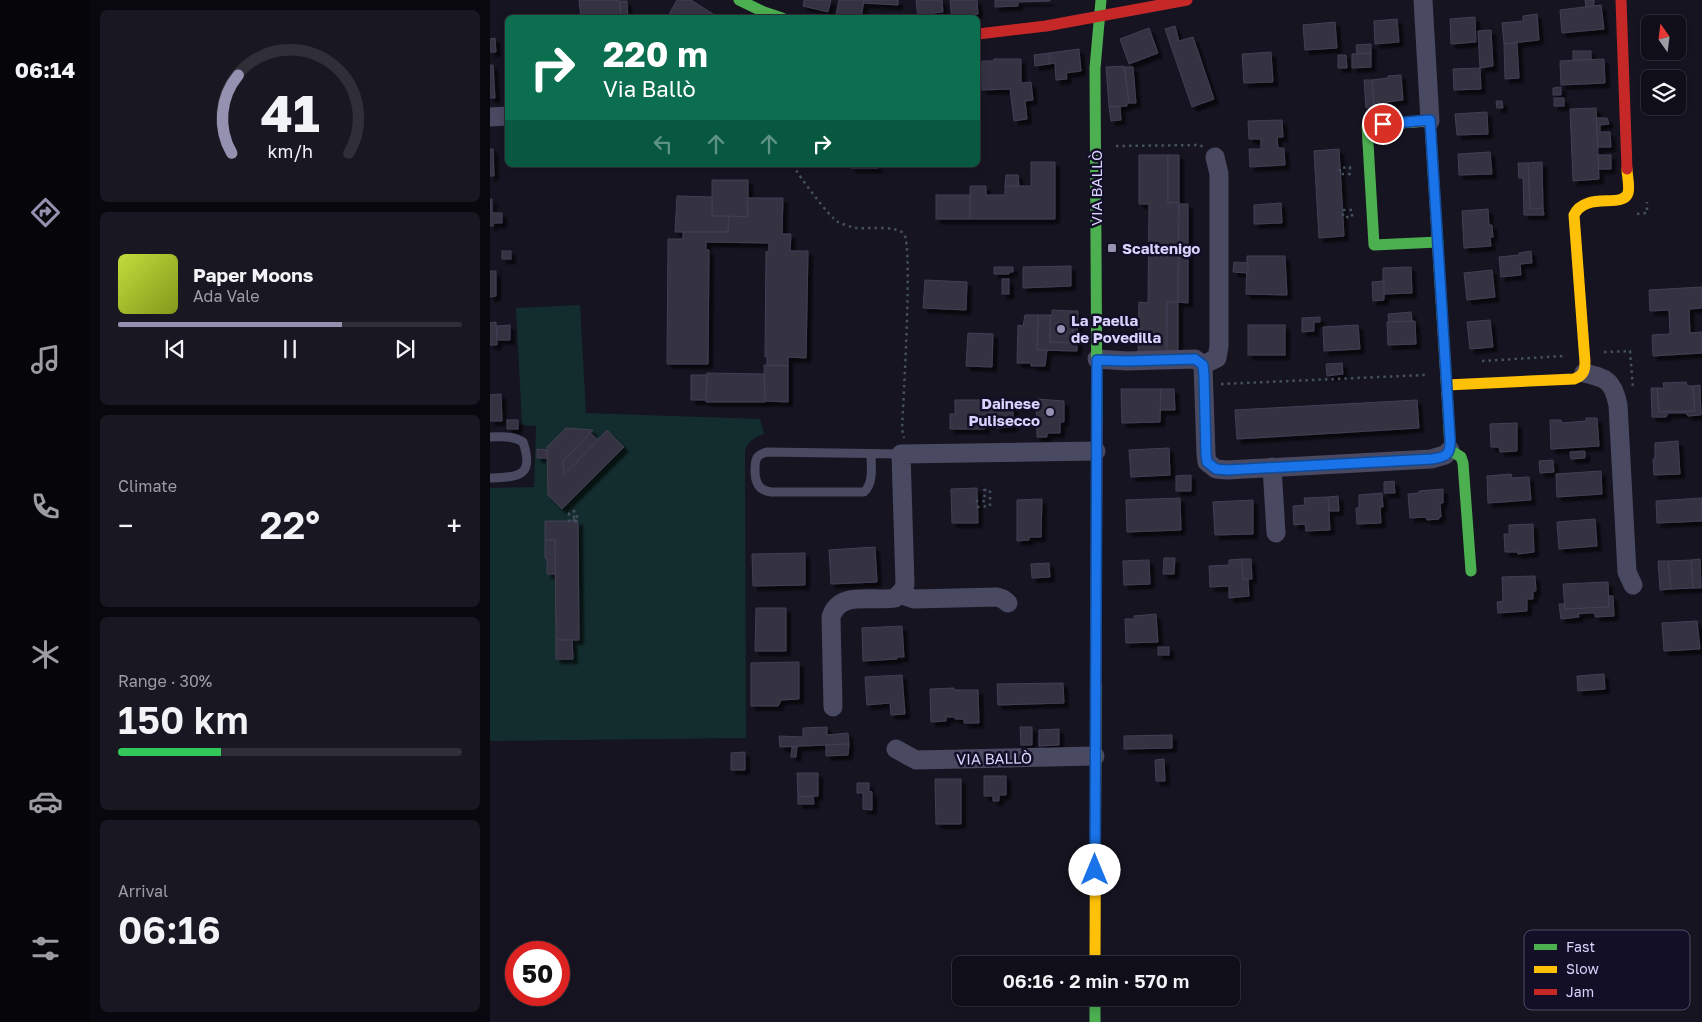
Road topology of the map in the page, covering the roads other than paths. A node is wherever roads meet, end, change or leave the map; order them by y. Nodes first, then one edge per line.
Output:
1 (739, 0) edge
2 (1100, 0) edge
3 (1187, 0) edge
4 (1423, 0) edge
5 (1621, 0) edge
6 (773, 15) edge
7 (1098, 18) junction
8 (980, 34) edge
9 (505, 116) edge
10 (490, 117) edge
11 (1430, 120) junction
12 (1215, 157) road end
13 (1438, 242) junction
14 (1097, 360) junction
15 (1203, 365) junction
16 (1584, 373) junction
17 (1447, 379) junction
18 (490, 437) edge
19 (1450, 450) junction
20 (1096, 451) junction
21 (871, 454) junction
22 (904, 454) junction
23 (1272, 467) junction
24 (490, 478) edge
25 (1276, 533) dead end
26 (1471, 571) dead end
27 (1633, 585) dead end
28 (900, 594) junction
29 (1008, 602) dead end
30 (833, 707) dead end
31 (896, 749) dead end
32 (1095, 756) junction
33 (1095, 956) edge
34 (1095, 1006) edge
35 (1095, 1022) edge

1 - 6 main road
2 - 7 main road, VIA BALLÒ
3 - 7 main road
4 - 11 street
5 - 16 main road
7 - 8 main road
7 - 14 main road, VIA BALLÒ
9 - 10 street
11 - 13 main road
11 - 13 main road
12 - 15 street
13 - 17 main road
14 - 15 street
14 - 20 main road, VIA BALLÒ
15 - 23 street
16 - 17 main road
16 - 27 street
17 - 19 main road
18 - 24 lane
19 - 23 street
19 - 26 main road
20 - 22 street
20 - 32 main road, VIA BALLÒ
21 - 21 lane
21 - 22 lane
22 - 28 street
23 - 25 street
28 - 29 street
28 - 30 street
31 - 32 street, VIA BALLÒ
32 - 33 main road, VIA BALLÒ
34 - 35 main road

